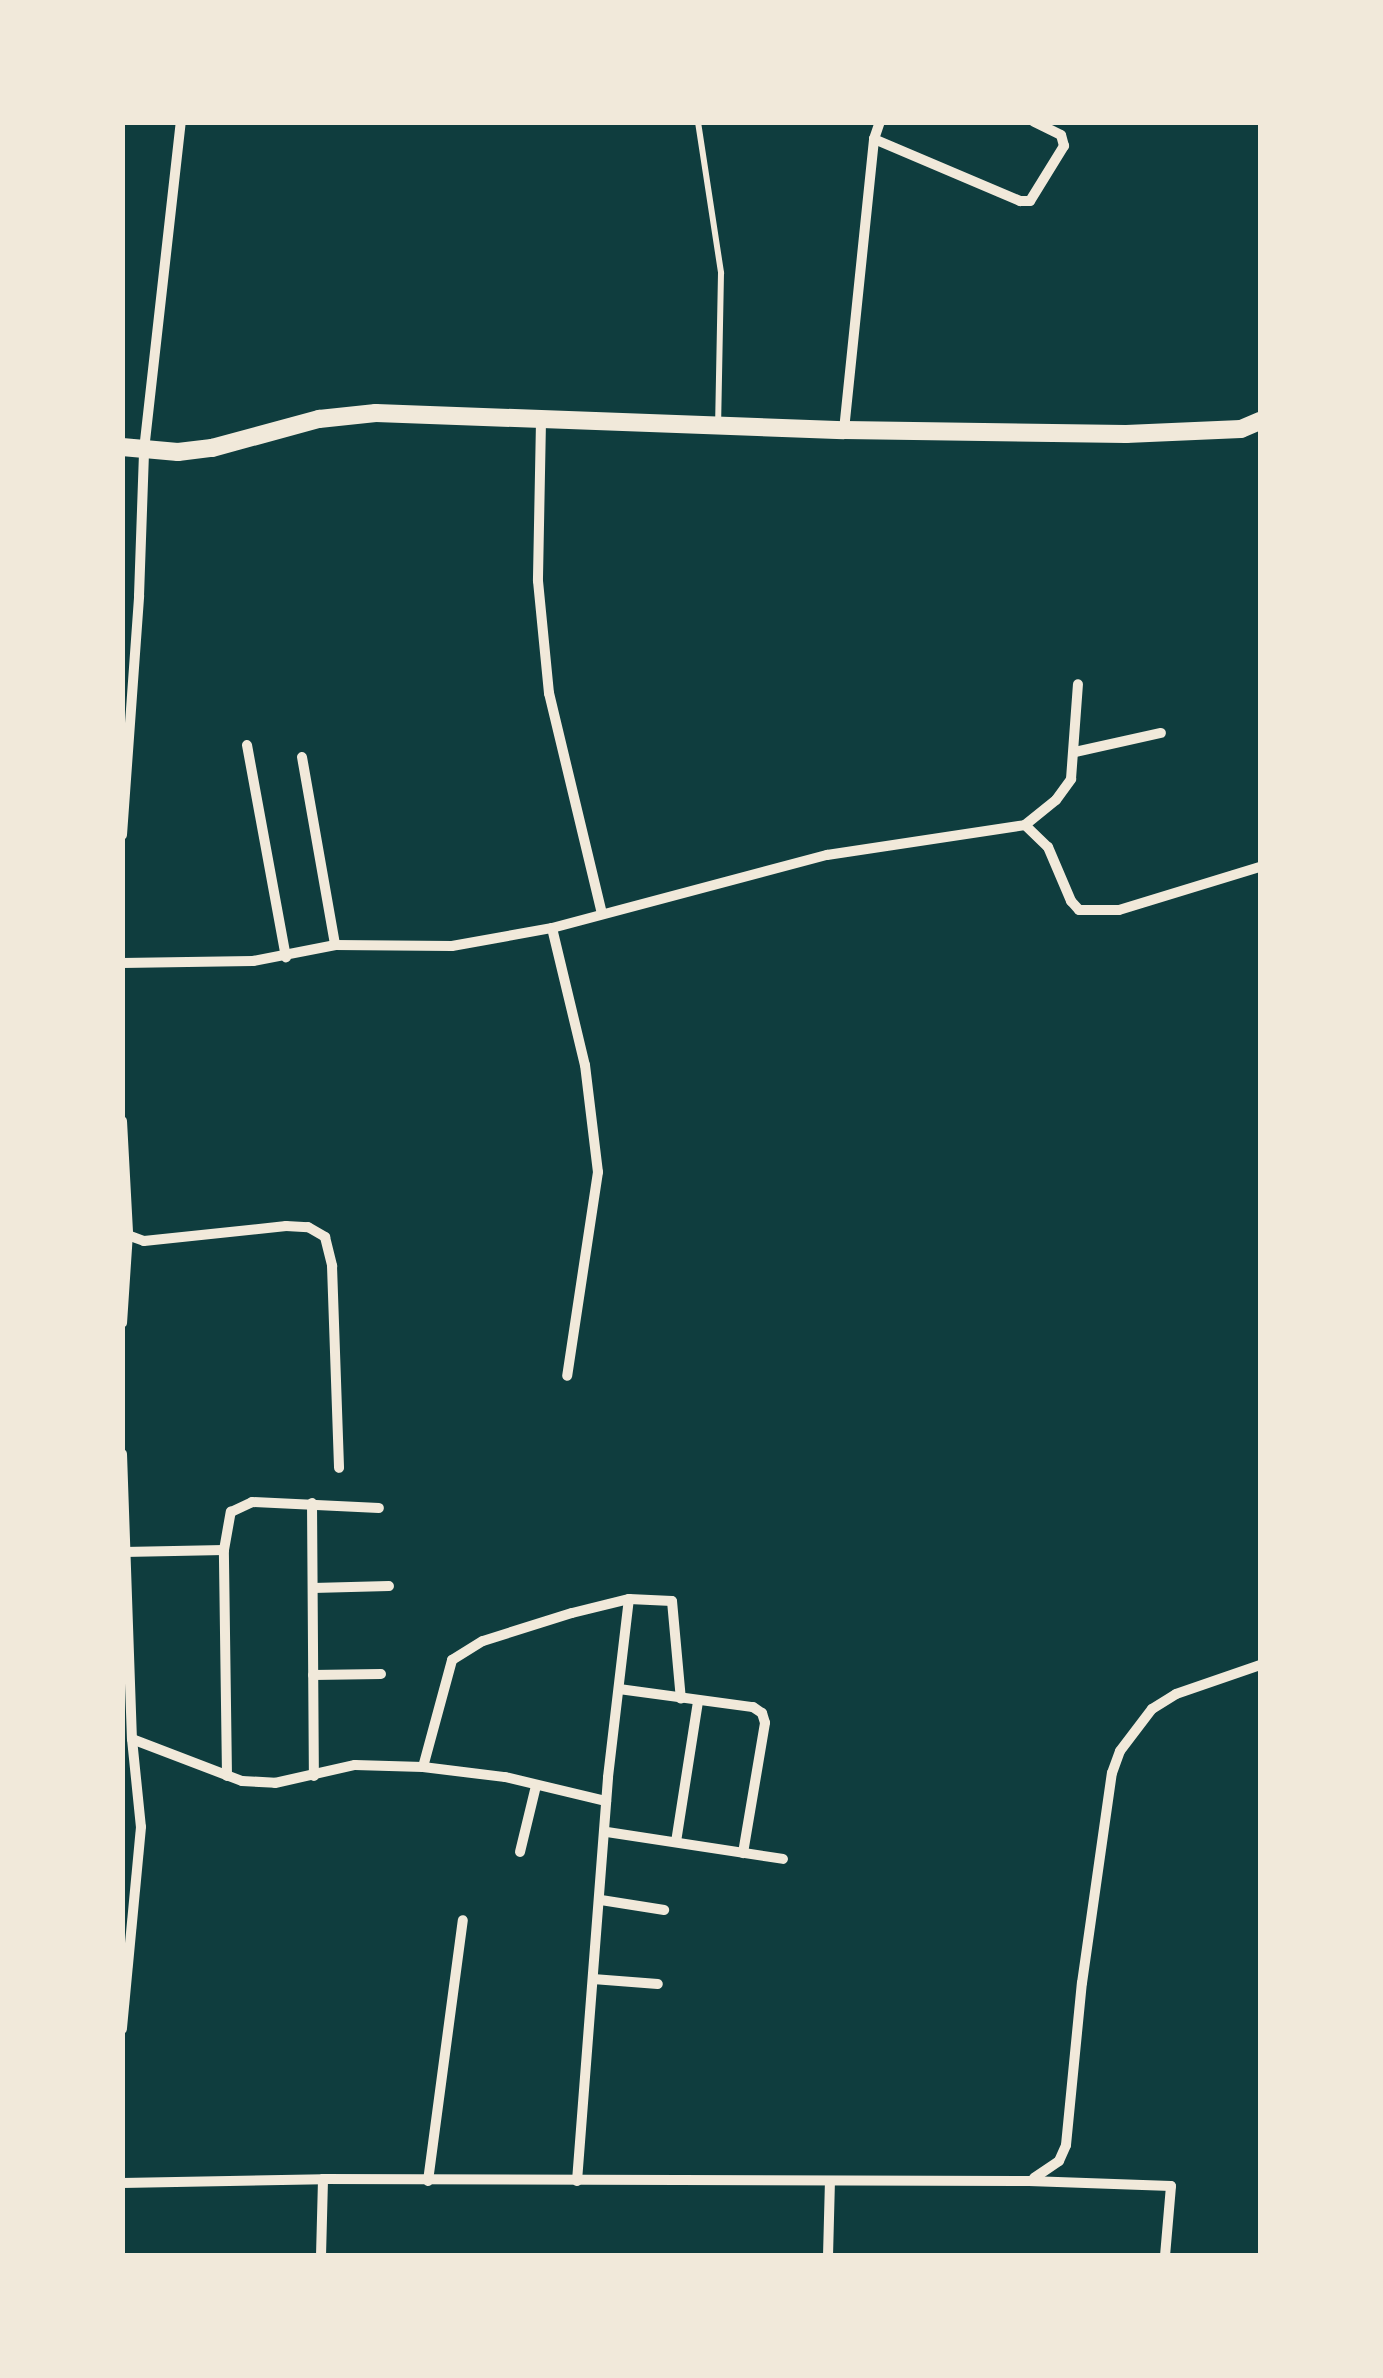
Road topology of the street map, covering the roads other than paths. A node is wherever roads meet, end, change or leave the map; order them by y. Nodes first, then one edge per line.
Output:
1 (180, 122) edge
2 (698, 122) edge
3 (880, 122) edge
4 (1034, 122) edge
5 (1059, 128) edge
6 (874, 139) junction
7 (541, 421) junction
8 (1260, 421) edge
9 (718, 424) junction
10 (844, 430) junction
11 (122, 447) edge
12 (144, 450) junction
13 (1078, 684) dead end
14 (1161, 733) dead end
15 (247, 745) dead end
16 (1075, 752) junction
17 (302, 757) dead end
18 (1025, 825) junction
19 (122, 834) edge
20 (1260, 867) edge
21 (602, 914) junction
22 (552, 928) junction
23 (335, 946) junction
24 (286, 956) junction
25 (122, 963) edge
26 (122, 1121) edge
27 (125, 1234) edge
28 (122, 1322) edge
29 (567, 1376) dead end
30 (122, 1454) edge
31 (339, 1468) dead end
32 (312, 1503) junction
33 (378, 1508) dead end
34 (123, 1522) edge
35 (224, 1550) junction
36 (124, 1552) edge
37 (389, 1586) dead end
38 (313, 1588) junction
39 (629, 1599) junction
40 (124, 1610) edge
41 (1260, 1665) edge
42 (313, 1674) junction
43 (381, 1674) dead end
44 (619, 1689) junction
45 (681, 1699) junction
46 (698, 1702) junction
47 (132, 1739) junction
48 (424, 1767) junction
49 (227, 1776) junction
50 (314, 1776) junction
51 (536, 1786) junction
52 (606, 1802) junction
53 (607, 1832) junction
54 (676, 1842) junction
55 (520, 1852) dead end
56 (744, 1853) junction
57 (783, 1859) dead end
58 (600, 1900) junction
59 (664, 1910) dead end
60 (463, 1920) dead end
61 (127, 1939) edge
62 (593, 1980) junction
63 (658, 1984) dead end
64 (122, 2029) edge
65 (323, 2179) junction
66 (428, 2181) junction
67 (576, 2181) junction
68 (1028, 2181) junction
69 (830, 2182) junction
70 (122, 2184) edge
71 (321, 2256) edge
72 (828, 2256) edge
73 (1164, 2256) edge

1 - 12 street
2 - 9 lane
3 - 6 street
4 - 5 street
5 - 6 street
6 - 10 street
7 - 9 main road
7 - 12 main road
7 - 21 street
8 - 10 main road
9 - 10 main road
11 - 12 main road
12 - 19 street
13 - 16 street
14 - 16 street
15 - 24 street
16 - 18 street
17 - 23 street
18 - 20 street
18 - 21 street
21 - 22 street
22 - 23 street
22 - 29 street
23 - 24 street
24 - 25 street
26 - 27 street
27 - 28 street
27 - 31 street
30 - 34 street
32 - 33 street
32 - 35 street
32 - 38 street
34 - 36 street
35 - 36 street
35 - 49 street
36 - 40 street
37 - 38 street
38 - 42 street
39 - 44 street
39 - 45 street
39 - 48 street
40 - 47 street
41 - 68 street
42 - 43 street
42 - 50 street
44 - 45 street
44 - 52 street
45 - 46 street
46 - 54 street
46 - 56 street
47 - 49 street
47 - 61 street
48 - 50 street
48 - 51 street
49 - 50 street
51 - 52 street
51 - 55 street
52 - 53 street
53 - 54 street
53 - 58 street
54 - 56 street
56 - 57 street
58 - 59 street
58 - 62 street
60 - 66 street
61 - 64 street
62 - 63 street
62 - 67 street
65 - 66 street
65 - 70 street
65 - 71 street
66 - 67 street
67 - 69 street
68 - 69 street
68 - 73 street
69 - 72 street

